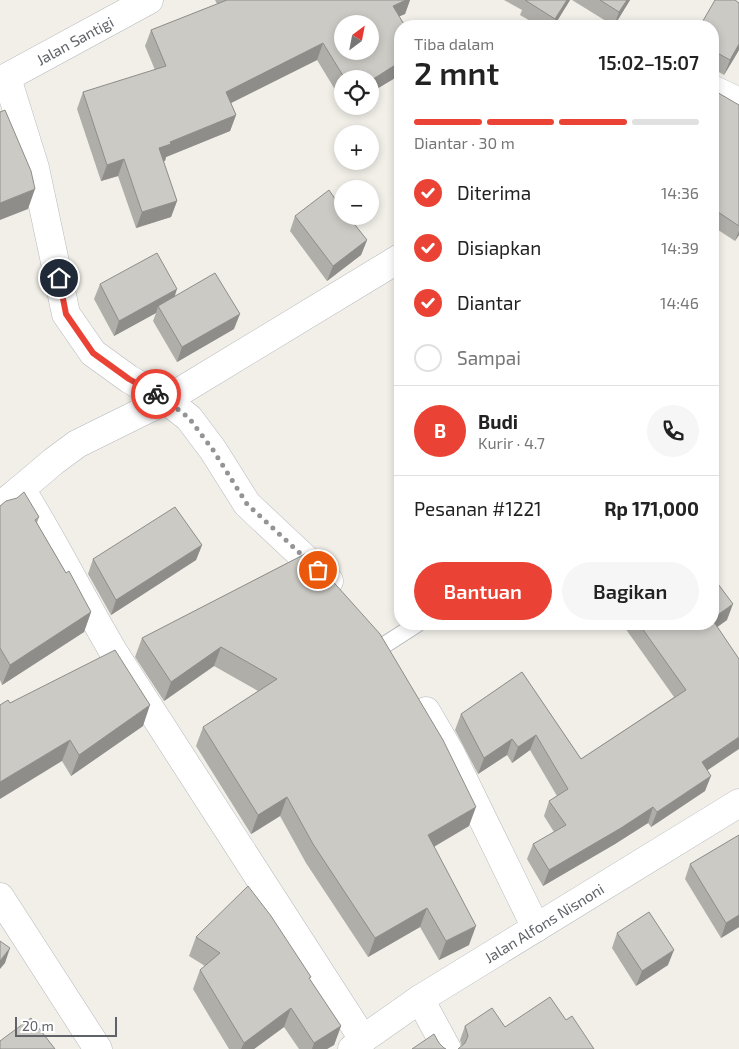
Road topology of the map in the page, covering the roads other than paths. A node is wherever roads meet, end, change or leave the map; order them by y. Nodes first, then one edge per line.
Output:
1 (149, 0) edge
2 (3, 80) edge
3 (719, 92) edge
4 (739, 105) edge
5 (394, 262) edge
6 (166, 400) junction
7 (21, 488) junction
8 (0, 506) edge
9 (344, 597) edge
10 (368, 624) edge
11 (408, 630) edge
12 (386, 644) junction
13 (401, 669) edge
14 (415, 694) edge
15 (739, 802) edge
16 (0, 897) edge
17 (536, 928) junction
18 (420, 999) junction
19 (358, 1044) edge
20 (98, 1049) edge
21 (447, 1049) edge

1 - 2 street, Jalan Santigi
2 - 6 street
3 - 4 street
5 - 6 street
6 - 7 street
6 - 9 street
7 - 8 street
7 - 19 street
10 - 12 street
11 - 12 lane
12 - 13 street
14 - 17 street
15 - 17 street, Jalan Alfons Nisnoni
16 - 20 street
17 - 18 street, Jalan Alfons Nisnoni
18 - 19 street, Jalan Alfons Nisnoni
18 - 21 street

